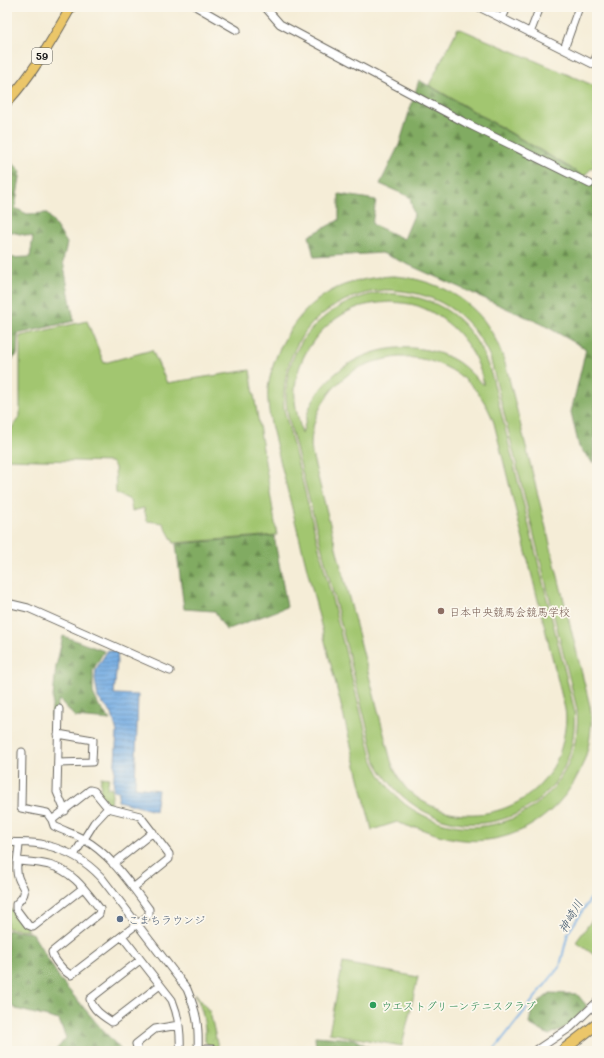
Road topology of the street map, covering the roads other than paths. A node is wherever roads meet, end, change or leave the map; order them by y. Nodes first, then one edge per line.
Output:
1 (71, 7) edge
2 (197, 7) edge
3 (265, 7) edge
4 (479, 7) edge
5 (507, 7) edge
6 (540, 7) edge
7 (579, 7) edge
8 (502, 19) junction
9 (237, 30) dead end
10 (530, 33) junction
11 (564, 49) junction
12 (597, 56) edge
13 (595, 65) edge
14 (7, 102) edge
15 (590, 184) dead end
16 (7, 603) edge
17 (170, 671) dead end
18 (59, 709) dead end
19 (58, 734) junction
20 (22, 752) dead end
21 (58, 763) junction
22 (108, 808) junction
23 (65, 811) junction
24 (52, 820) junction
25 (153, 832) junction
26 (84, 839) junction
27 (7, 842) edge
28 (19, 843) junction
29 (74, 855) junction
30 (18, 861) junction
31 (113, 864) junction
32 (83, 888) junction
33 (133, 888) junction
34 (137, 924) junction
35 (122, 936) junction
36 (140, 960) junction
37 (160, 985) junction
38 (597, 1002) edge
39 (597, 1024) edge
40 (179, 1025) junction
41 (198, 1050) edge
42 (138, 1051) edge
43 (180, 1051) edge
44 (216, 1051) edge
45 (535, 1051) edge
46 (562, 1051) edge

1 - 14 main road, 59
2 - 9 street
3 - 15 street
4 - 8 street
5 - 8 street
6 - 10 street
7 - 11 street
8 - 10 street
10 - 11 street
11 - 13 street
12 - 13 street
16 - 17 street
18 - 19 street
19 - 21 street
19 - 21 street
20 - 24 street
21 - 23 street
22 - 23 street
22 - 25 street
22 - 26 street
23 - 24 street
24 - 26 street
25 - 31 street
25 - 33 street
26 - 29 street
26 - 31 street
27 - 28 street
28 - 29 street
28 - 30 street
29 - 34 street
30 - 32 street
30 - 32 street
31 - 33 street
32 - 35 street
33 - 34 street
34 - 35 street
34 - 41 street
35 - 36 street
36 - 37 street
36 - 37 street
37 - 40 street
38 - 45 street
39 - 46 highway
40 - 42 street
40 - 43 street
41 - 44 street

